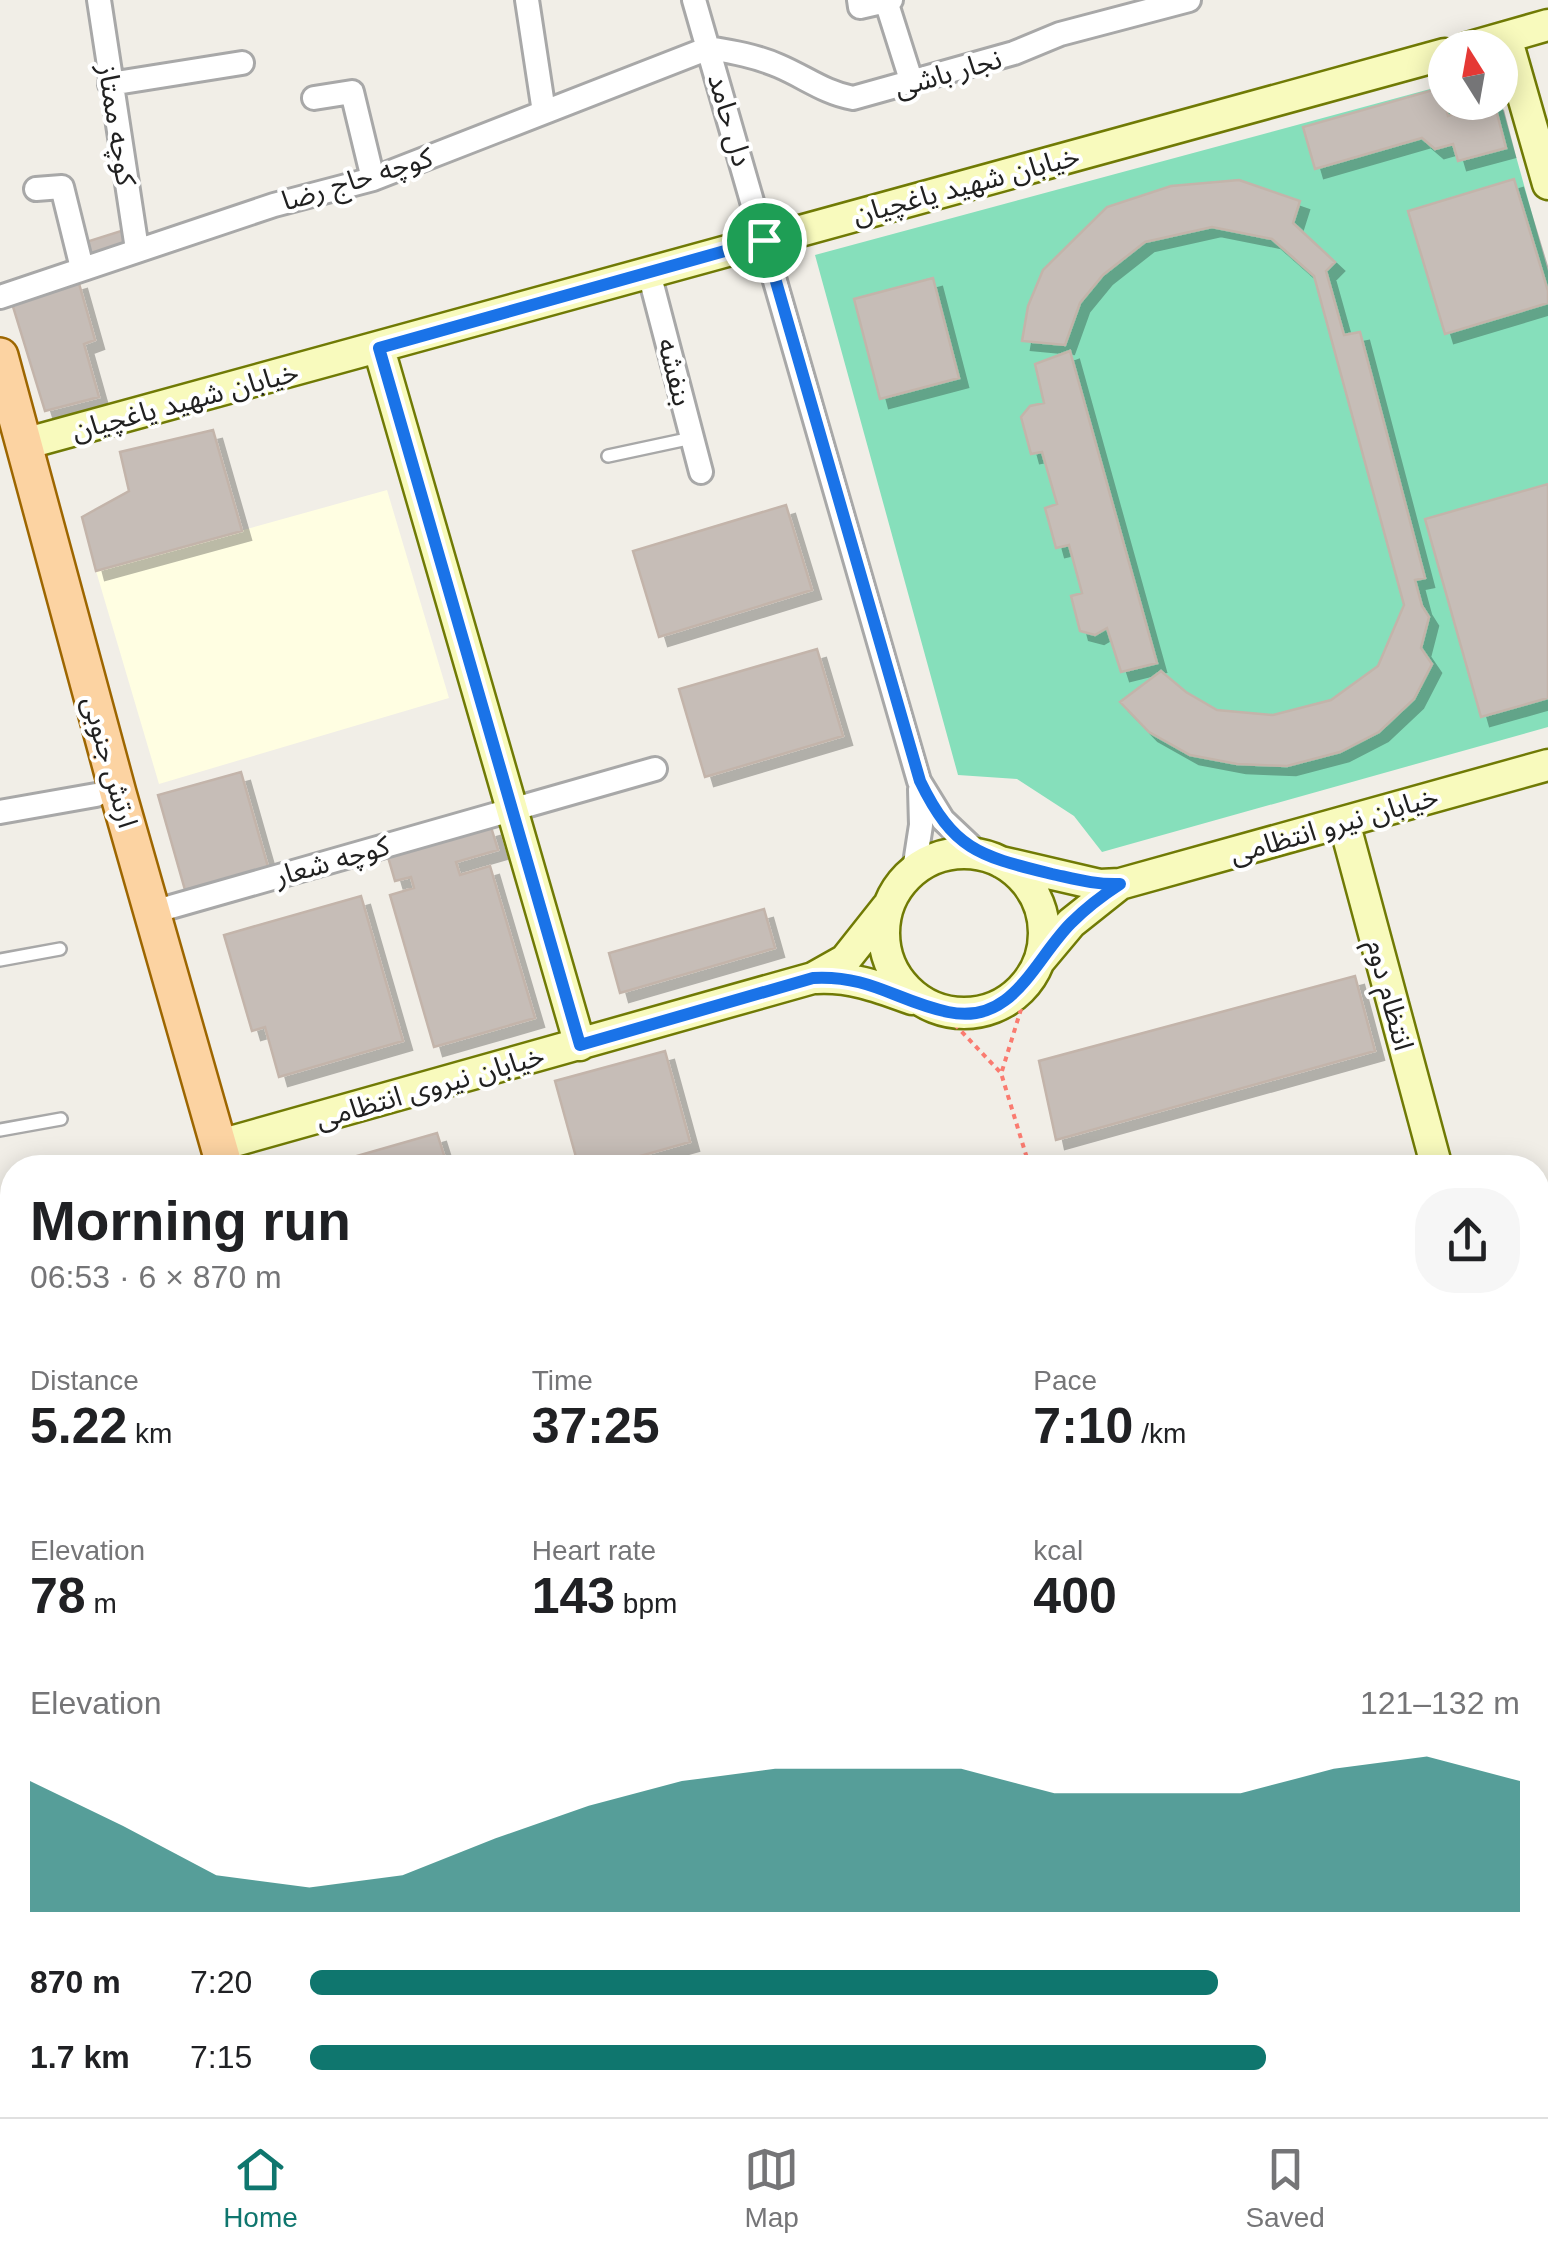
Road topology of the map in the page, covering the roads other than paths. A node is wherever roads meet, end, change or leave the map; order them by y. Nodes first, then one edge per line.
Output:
1 (99, 0) edge
2 (526, 0) edge
3 (694, 0) edge
4 (859, 0) edge
5 (1190, 0) edge
6 (888, 1) edge
7 (1097, 11) edge
8 (1548, 25) edge
9 (1518, 34) edge
10 (709, 48) junction
11 (1428, 59) edge
12 (242, 63) dead end
13 (1518, 79) edge
14 (912, 83) junction
15 (110, 84) junction
16 (314, 98) dead end
17 (544, 112) junction
18 (373, 179) junction
19 (1548, 184) edge
20 (36, 189) dead end
21 (764, 240) junction
22 (138, 249) junction
23 (82, 268) junction
24 (649, 273) junction
25 (0, 297) edge
26 (379, 348) junction
27 (0, 356) edge
28 (7, 438) edge
29 (692, 438) junction
30 (608, 456) dead end
31 (701, 472) dead end
32 (1548, 765) edge
33 (655, 769) dead end
34 (920, 781) junction
35 (96, 796) junction
36 (512, 809) junction
37 (0, 812) edge
38 (1344, 822) junction
39 (990, 858) junction
40 (914, 870) junction
41 (1120, 884) junction
42 (887, 907) junction
43 (153, 912) junction
44 (60, 949) dead end
45 (0, 960) edge
46 (1035, 970) junction
47 (813, 978) junction
48 (934, 1007) junction
49 (580, 1045) junction
50 (61, 1119) dead end
51 (0, 1130) edge
52 (213, 1155) edge
53 (214, 1155) edge
54 (231, 1155) edge
55 (1434, 1155) edge

1 - 15 street, کوچه ممتاز
2 - 17 street
3 - 10 street, دل حامد
4 - 6 street
5 - 7 street, نجار باشی
6 - 14 street
7 - 14 street, نجار باشی
8 - 9 street
10 - 14 street, نجار باشی
10 - 17 street, کوچه حاج رضا
10 - 21 street, دل حامد
11 - 21 street, خیابان شهید یاغچیان
12 - 15 street
13 - 19 street
15 - 22 street, کوچه ممتاز
16 - 18 street
17 - 18 street, کوچه حاج رضا
18 - 22 street, کوچه حاج رضا
20 - 23 street
21 - 24 street, خیابان شهید یاغچیان
21 - 34 street, دل حامد
22 - 23 street, کوچه حاج رضا
23 - 25 street, کوچه حاج رضا
24 - 26 street, خیابان شهید یاغچیان
24 - 29 street, بنفشه
26 - 28 street, خیابان شهید یاغچیان
26 - 36 street
27 - 28 main road, ارتش جنوبی
28 - 35 main road, ارتش جنوبی
28 - 43 main road, ارتش جنوبی
29 - 30 lane
29 - 31 street, بنفشه
32 - 38 street, خیابان نیرو انتظامی
33 - 36 street, کوچه شعار
34 - 39 street
34 - 40 street
35 - 37 street
35 - 52 main road, ارتش جنوبی
36 - 43 street, کوچه شعار
36 - 49 street
38 - 41 street, خیابان نیرو انتظامی
38 - 55 street, انتظام دوم
39 - 40 street
39 - 41 street, خیابان نیرو انتظامی
39 - 46 street
40 - 42 street
41 - 46 street, خیابان نیرو انتظامی
42 - 47 street, خیابان نیروی انتظامی
42 - 48 street
43 - 53 main road, ارتش جنوبی
44 - 45 lane
46 - 48 street
47 - 48 street, خیابان نیروی انتظامی
47 - 49 street, خیابان نیروی انتظامی
49 - 54 street, خیابان نیروی انتظامی
50 - 51 lane

